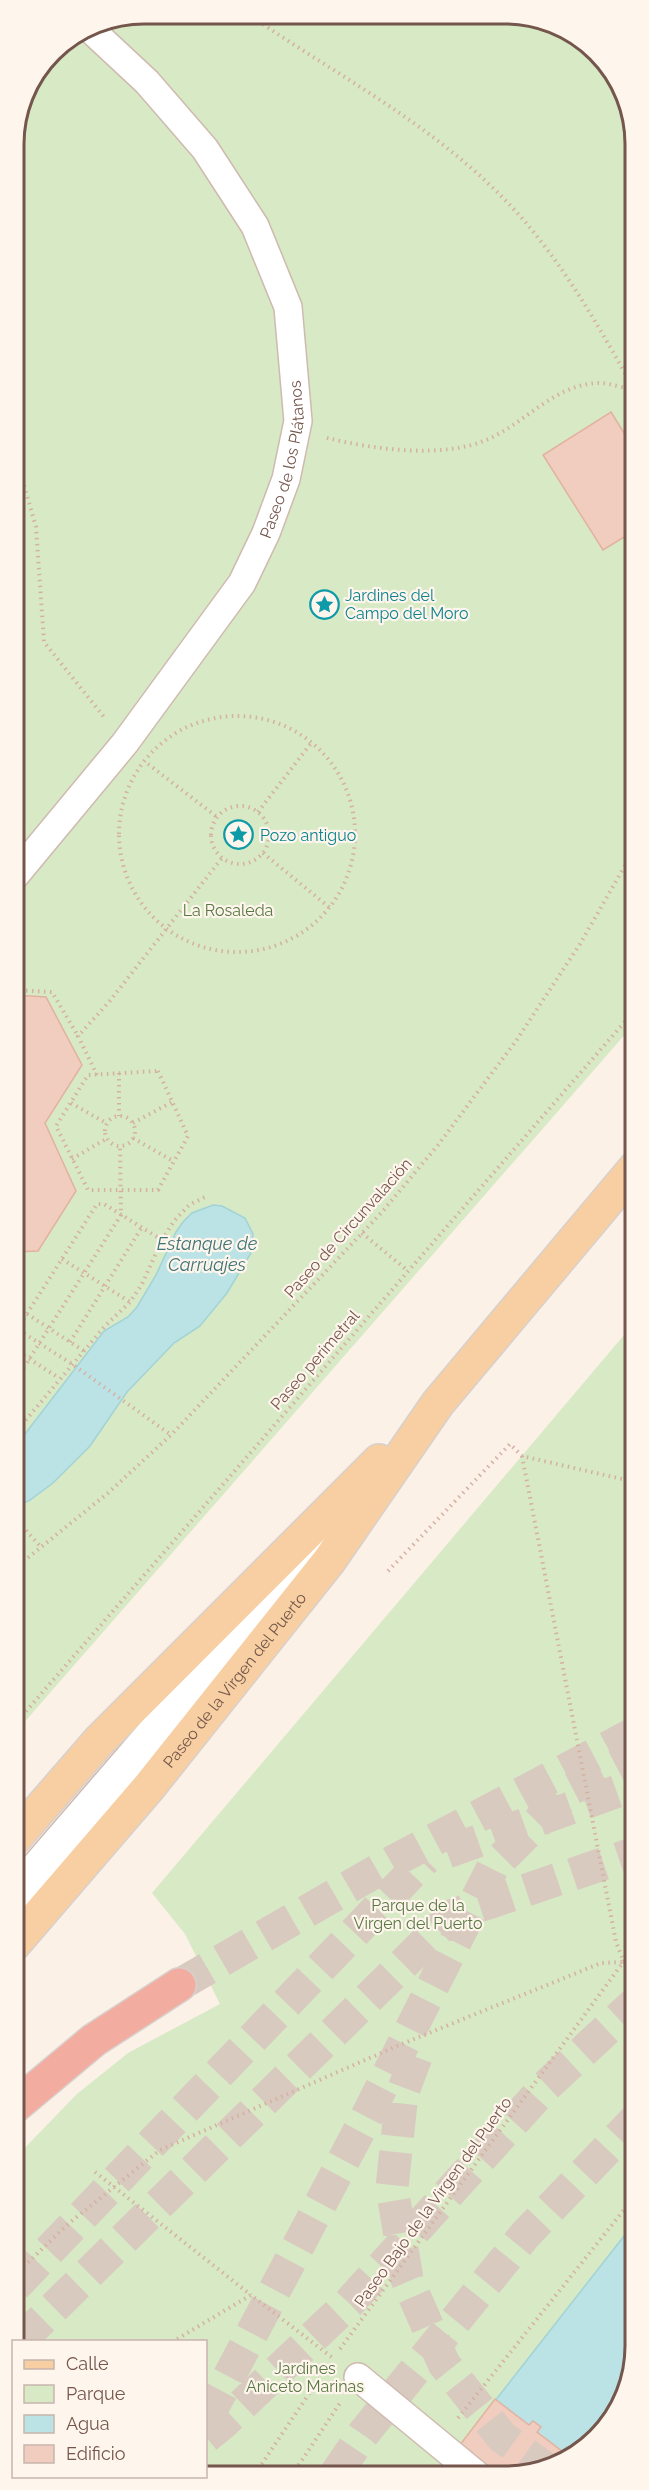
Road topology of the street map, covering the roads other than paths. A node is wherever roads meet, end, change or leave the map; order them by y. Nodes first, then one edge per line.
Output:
1 (96, 34) edge
2 (24, 868) edge
3 (625, 1180) edge
4 (438, 1403) junction
5 (24, 1827) edge
6 (24, 1885) edge
7 (24, 1934) edge
8 (179, 1985) tunnel mouth
9 (24, 2098) edge
10 (358, 2377) road end
11 (465, 2466) edge

1 - 2 street, Paseo de los Plátanos
3 - 4 main road, Paseo de la Virgen del Puerto
4 - 5 main road, Paseo de la Virgen del Puerto
4 - 6 street, Paseo de la Virgen del Puerto
4 - 7 main road, Paseo de la Virgen del Puerto
8 - 9 highway
10 - 11 street

